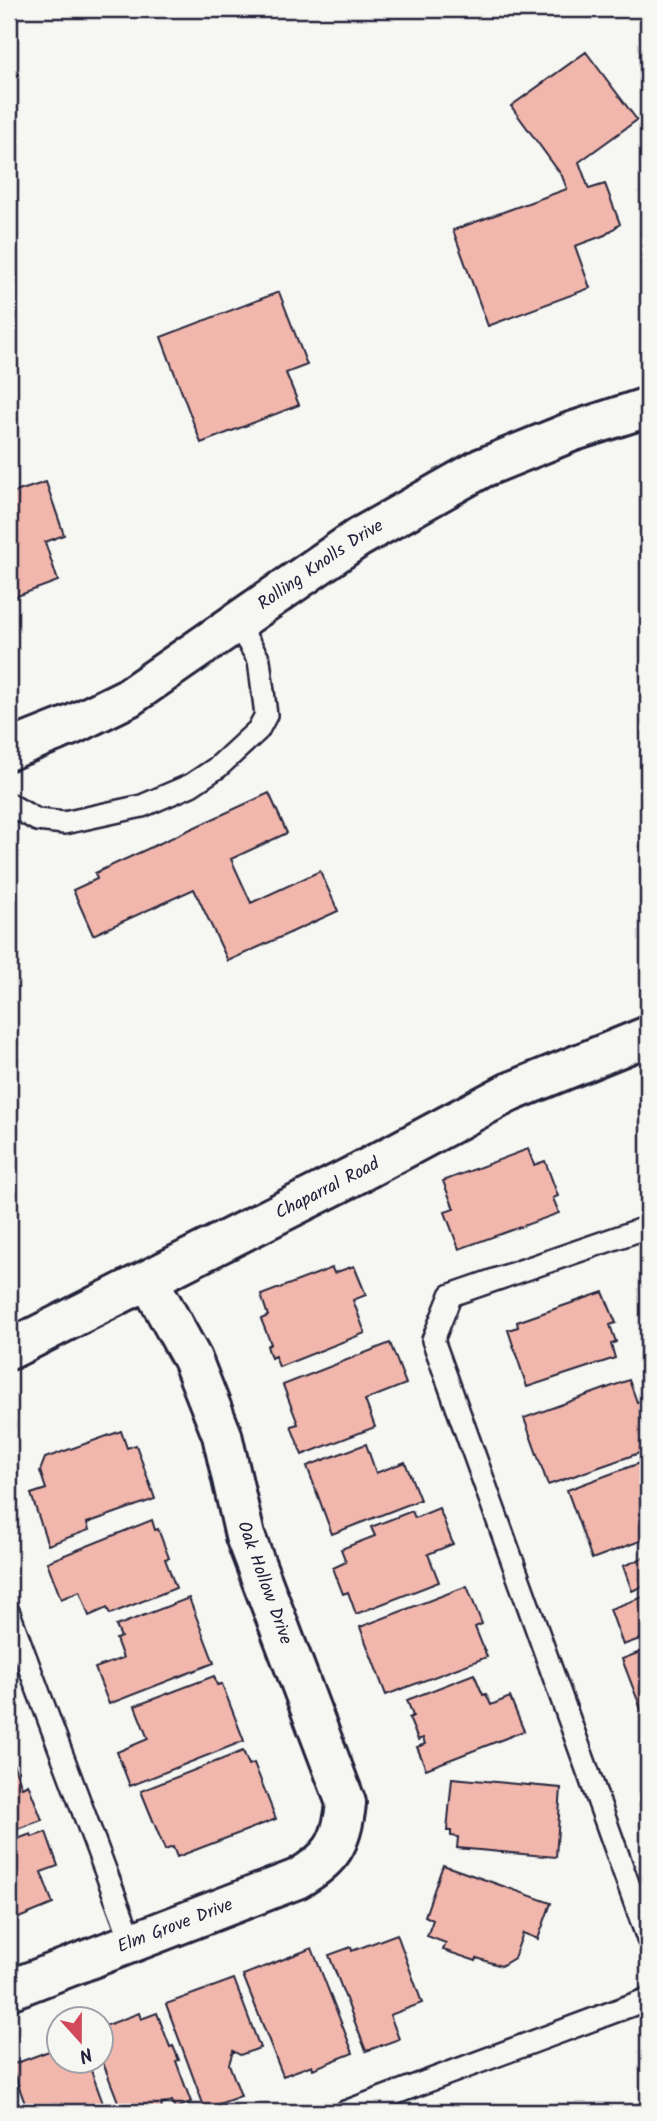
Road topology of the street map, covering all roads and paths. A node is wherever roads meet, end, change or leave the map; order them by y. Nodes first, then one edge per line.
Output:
1 (648, 407) edge
2 (236, 621) junction
3 (9, 750) edge
4 (9, 804) edge
5 (648, 1036) edge
6 (648, 1227) edge
7 (149, 1281) junction
8 (9, 1350) edge
9 (9, 1613) edge
10 (334, 1850) joint
11 (648, 1939) edge
12 (132, 1942) junction
13 (9, 1990) edge
14 (648, 1999) edge
15 (345, 2112) edge

1 - 2 street, Rolling Knolls Drive
2 - 3 street, Rolling Knolls Drive
2 - 4 lane
5 - 7 street, Chaparral Road
6 - 11 lane
7 - 8 street, Chaparral Road
7 - 10 street, Oak Hollow Drive
9 - 12 lane
10 - 12 street, Elm Grove Drive
12 - 13 street, Elm Grove Drive
14 - 15 lane

